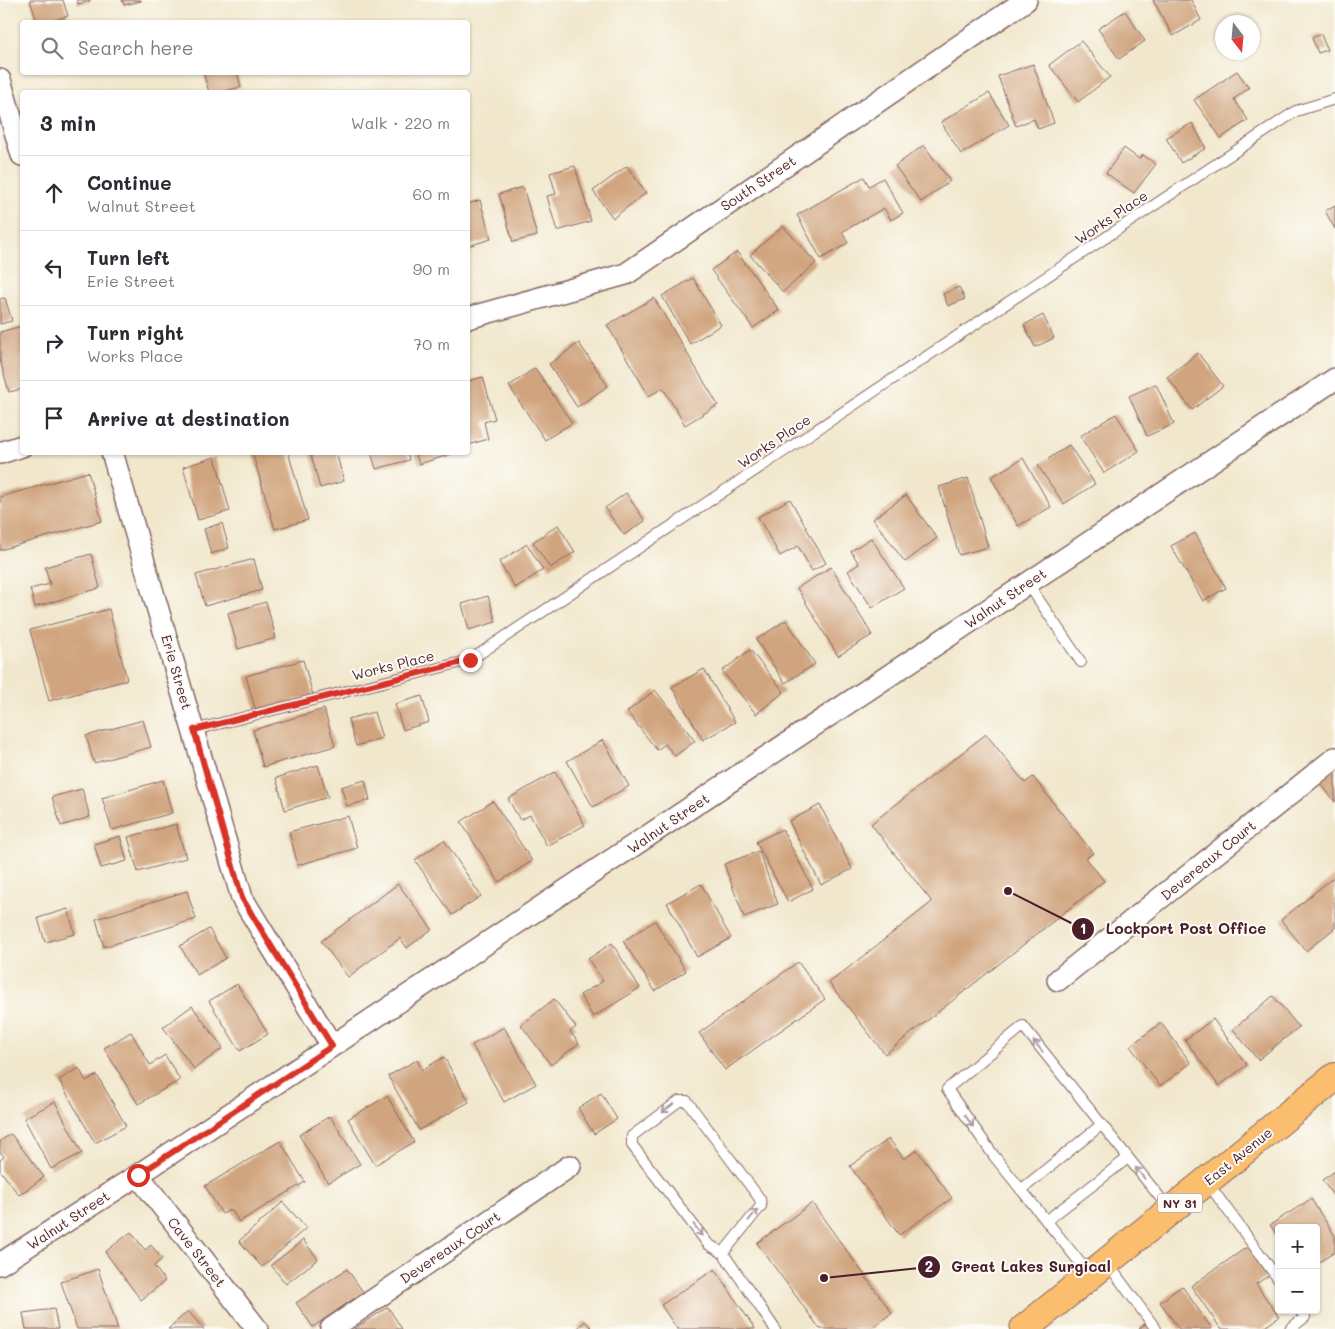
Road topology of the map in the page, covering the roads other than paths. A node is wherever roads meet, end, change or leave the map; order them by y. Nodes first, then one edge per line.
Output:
1 (1026, 0) edge
2 (0, 80) edge
3 (1335, 99) edge
4 (20, 148) edge
5 (470, 317) edge
6 (1335, 379) edge
7 (20, 447) edge
8 (0, 453) edge
9 (113, 455) edge
10 (1028, 584) junction
11 (1081, 662) dead end
12 (194, 730) junction
13 (1335, 758) edge
14 (1058, 980) dead end
15 (332, 1046) junction
16 (1335, 1077) edge
17 (1102, 1125) junction
18 (1128, 1158) junction
19 (570, 1166) dead end
20 (138, 1175) junction
21 (1207, 1181) junction
22 (1022, 1190) junction
23 (1170, 1211) junction
24 (1046, 1221) junction
25 (723, 1253) junction
26 (0, 1264) edge
27 (1098, 1269) junction
28 (1275, 1274) edge
29 (1303, 1314) edge
30 (257, 1329) edge
31 (331, 1329) edge
32 (775, 1329) edge
33 (1024, 1329) edge
34 (1156, 1329) edge
35 (1290, 1329) edge

1 - 5 street, South Street
2 - 4 street
3 - 12 lane, Works Place
6 - 10 street, Walnut Street
7 - 8 street
9 - 12 street, Erie Street
10 - 11 lane
10 - 15 street, Walnut Street
12 - 15 street, Erie Street
13 - 14 street, Devereaux Court
15 - 20 street, Walnut Street
16 - 21 highway, East Avenue / NY 31
17 - 18 lane
17 - 22 lane
17 -> 22 lane
23 -> 18 lane
18 - 24 lane
19 - 31 street, Devereaux Court
20 - 26 street, Walnut Street
20 - 30 street, Cave Street
21 - 23 highway, East Avenue / NY 31
21 - 28 lane
22 - 24 lane
23 - 27 highway, East Avenue / NY 31
24 - 27 lane
25 -> 25 lane
25 - 32 lane
27 - 33 highway, East Avenue / NY 31
27 - 34 lane
29 - 35 lane

